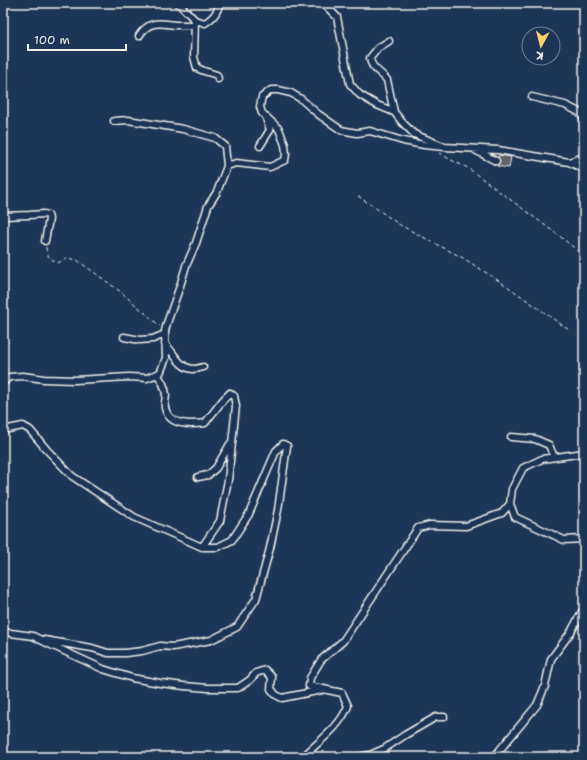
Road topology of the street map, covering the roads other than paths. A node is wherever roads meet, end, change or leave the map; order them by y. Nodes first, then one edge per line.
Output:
1 (178, 3) edge
2 (220, 3) edge
3 (321, 3) edge
4 (195, 23) junction
5 (140, 36) dead end
6 (389, 41) dead end
7 (218, 79) dead end
8 (532, 97) dead end
9 (394, 112) junction
10 (265, 115) junction
11 (584, 119) edge
12 (114, 121) dead end
13 (260, 146) dead end
14 (445, 147) junction
15 (471, 148) junction
16 (584, 157) edge
17 (496, 161) dead end
18 (569, 162) junction
19 (227, 166) junction
20 (584, 168) edge
21 (3, 216) edge
22 (45, 241) road end
23 (165, 332) junction
24 (124, 337) dead end
25 (165, 344) junction
26 (202, 367) dead end
27 (157, 374) junction
28 (3, 382) edge
29 (3, 430) edge
30 (511, 437) dead end
31 (232, 441) junction
32 (584, 453) edge
33 (554, 457) junction
34 (198, 477) dead end
35 (510, 504) junction
36 (584, 539) edge
37 (202, 547) junction
38 (584, 608) edge
39 (3, 632) edge
40 (38, 638) junction
41 (325, 690) junction
42 (444, 717) dead end
43 (303, 757) edge
44 (358, 757) edge
45 (494, 757) edge

1 - 4 street
2 - 4 street
3 - 9 street
4 - 5 street
4 - 7 street
6 - 9 street
8 - 11 street
9 - 14 street
10 - 13 street
10 - 14 street
10 - 19 street
12 - 19 street
14 - 15 street
15 - 17 street
15 - 18 street
16 - 18 street
18 - 20 street
19 - 23 street
21 - 22 street
23 - 24 street
23 - 25 street
25 - 26 street
25 - 27 street
27 - 28 street
27 - 31 street
29 - 37 street
30 - 33 street
31 - 34 street
31 - 37 street
32 - 33 street
33 - 35 street
35 - 36 street
35 - 41 street
37 - 40 street
38 - 45 street
39 - 40 street
40 - 41 street
41 - 43 street
42 - 44 street

